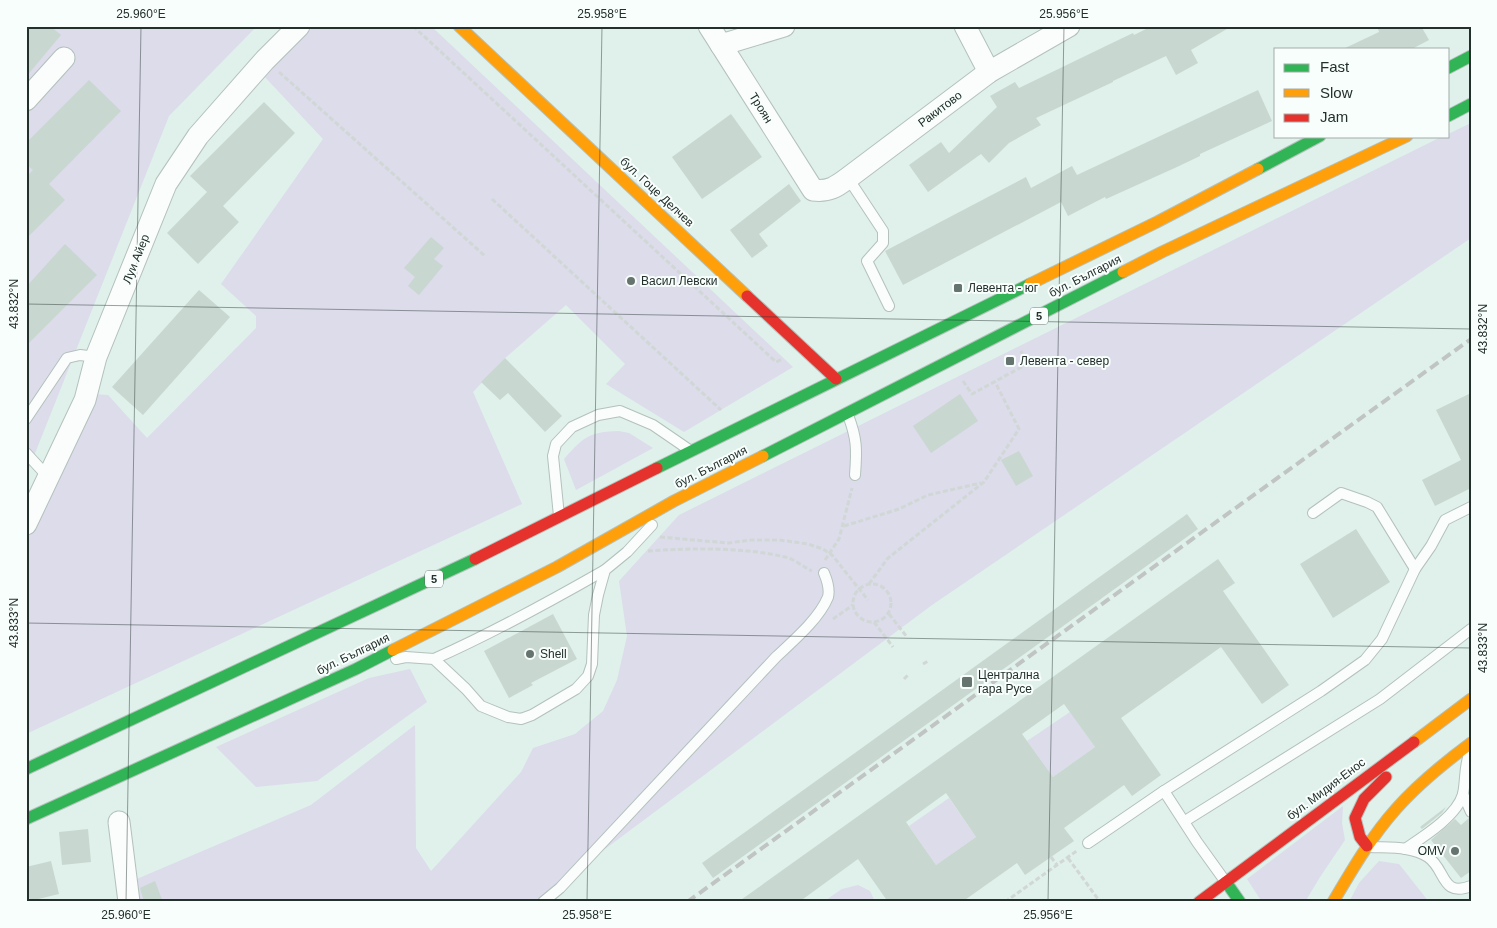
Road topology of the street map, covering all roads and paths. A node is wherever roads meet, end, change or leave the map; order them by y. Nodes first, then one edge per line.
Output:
1 (299, 26) edge
2 (413, 26) edge
3 (459, 26) edge
4 (709, 26) edge
5 (784, 26) edge
6 (965, 26) edge
7 (1068, 26) edge
8 (721, 45) junction
9 (1471, 56) edge
10 (64, 58) dead end
11 (265, 60) junction
12 (1450, 67) edge
13 (989, 72) junction
14 (26, 100) edge
15 (1471, 104) edge
16 (1450, 115) edge
17 (1316, 138) edge
18 (1403, 138) edge
19 (848, 178) junction
20 (813, 190) joint
21 (492, 199) dead end
22 (485, 256) dead end
23 (889, 306) dead end
24 (96, 357) junction
25 (785, 358) dead end
26 (1027, 364) dead end
27 (836, 379) junction
28 (995, 382) junction
29 (972, 394) dead end
30 (848, 414) junction
31 (26, 419) edge
32 (739, 427) junction
33 (691, 451) junction
34 (26, 453) edge
35 (855, 475) joint
36 (49, 478) junction
37 (984, 482) junction
38 (674, 501) junction
39 (1471, 508) edge
40 (1313, 513) dead end
41 (559, 517) junction
42 (26, 524) edge
43 (844, 526) junction
44 (642, 536) junction
45 (808, 544) dead end
46 (628, 552) junction
47 (1414, 569) junction
48 (606, 570) junction
49 (824, 573) junction
50 (869, 584) junction
51 (860, 588) junction
52 (868, 600) dead end
53 (889, 614) junction
54 (874, 622) junction
55 (1471, 629) edge
56 (906, 638) dead end
57 (893, 647) dead end
58 (434, 659) junction
59 (928, 661) dead end
60 (923, 664) dead end
61 (356, 669) junction
62 (908, 675) dead end
63 (904, 678) dead end
64 (1471, 699) edge
65 (1448, 714) junction
66 (1471, 743) edge
67 (1471, 751) edge
68 (26, 769) edge
69 (1164, 791) junction
70 (1462, 794) junction
71 (1471, 812) edge
72 (26, 819) edge
73 (1185, 821) junction
74 (119, 822) dead end
75 (1088, 843) joint
76 (1367, 846) junction
77 (1405, 849) junction
78 (1052, 857) dead end
79 (1068, 858) junction
80 (1057, 865) junction
81 (1226, 882) junction
82 (1471, 886) edge
83 (1098, 900) dead end
84 (129, 902) edge
85 (543, 902) edge
86 (1005, 902) edge
87 (1199, 902) edge
88 (1240, 902) edge
89 (1333, 902) edge

1 - 11 street, Луи Айер
2 - 25 path
3 - 27 main road, бул. Гоце Делчев
4 - 8 street, Троян
5 - 8 street
6 - 13 street
7 - 13 street, Ракитово
8 - 20 street, Троян
9 - 12 main road
10 - 14 street
11 - 22 path
11 - 24 street, Луи Айер
13 - 19 street, Ракитово
15 - 16 main road
17 - 27 main road, бул. България / 5
18 - 30 main road, бул. България / 5
19 - 20 street, Ракитово
19 - 23 lane
21 - 32 path
24 - 31 lane
24 - 36 street, Луи Айер
26 - 28 path
27 - 32 main road, бул. България / 5
28 - 29 path
28 - 37 path
30 - 35 lane
30 - 38 main road, бул. България / 5
32 - 33 main road, бул. България / 5
33 - 41 main road, бул. България / 5
33 - 41 lane
34 - 36 lane
35 - 43 path
36 - 42 street, Луи Айер
37 - 43 path
37 - 50 path
38 - 44 lane
38 - 61 main road, бул. България / 5
39 - 47 lane
40 - 47 lane
41 - 68 main road, бул. България / 5
43 - 49 path
44 - 45 path
44 - 46 lane
46 - 48 lane
46 - 49 path
47 - 69 lane
48 - 58 lane
48 - 58 lane
49 - 85 lane
50 - 51 path
50 - 53 path
51 - 52 path
51 - 54 path
53 - 54 path
53 - 56 path
54 - 57 path
55 - 73 lane
58 - 61 lane
59 - 60 path
61 - 72 main road, бул. България / 5
62 - 63 path
64 - 65 main road, бул. Мидия-Енос
65 - 76 main road
65 - 81 main road, бул. Мидия-Енос
66 - 76 main road
67 - 70 lane
69 - 73 lane
69 - 75 lane
70 - 71 lane
70 - 77 lane
73 - 81 lane
74 - 84 street
75 - 79 path
76 - 77 lane
76 - 89 main road
77 - 82 lane
78 - 80 path
79 - 80 path
79 - 83 path
80 - 86 path
81 - 87 main road, бул. Мидия-Енос
81 - 88 main road

